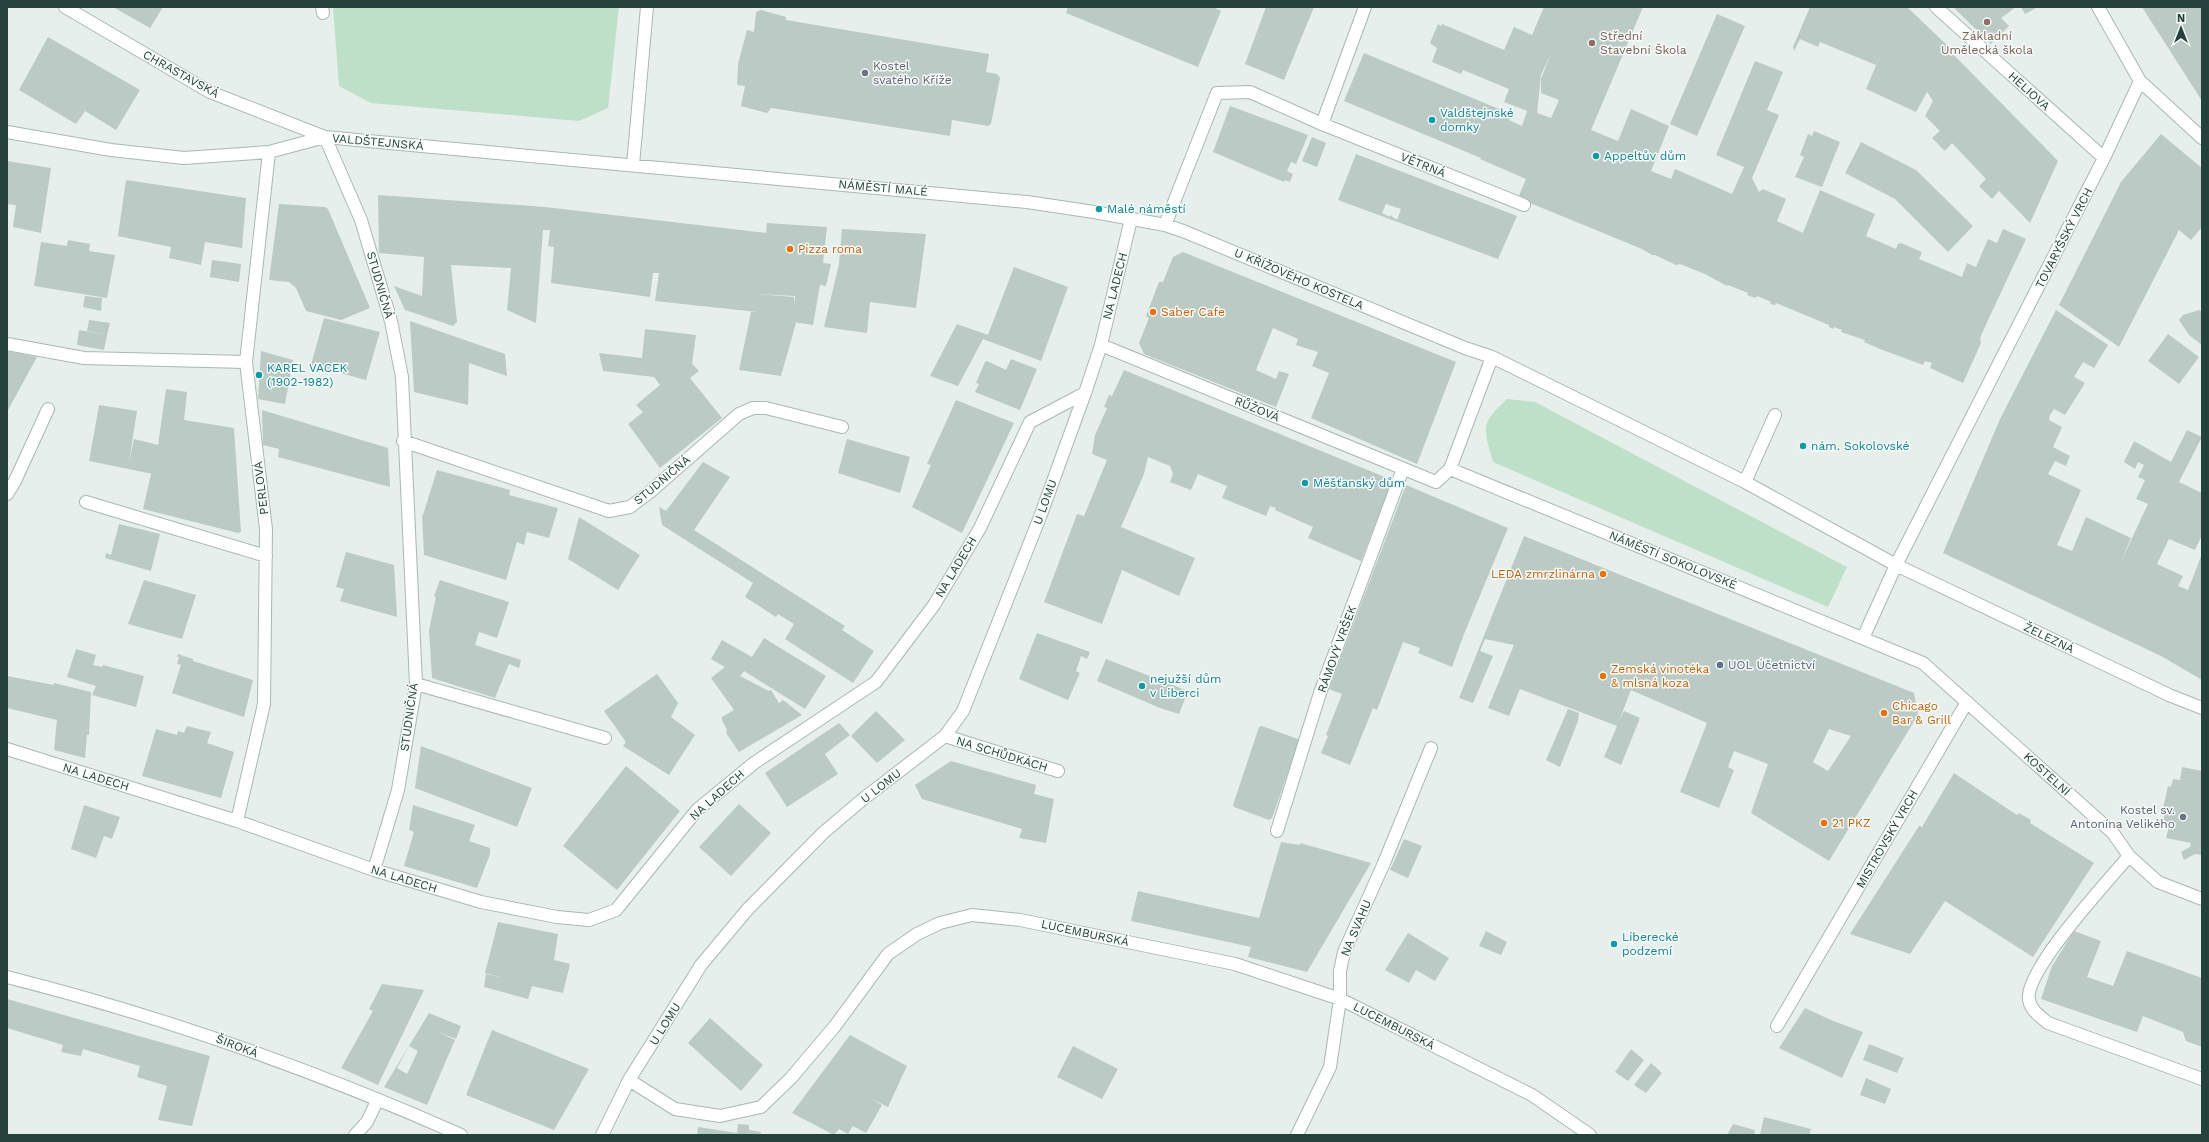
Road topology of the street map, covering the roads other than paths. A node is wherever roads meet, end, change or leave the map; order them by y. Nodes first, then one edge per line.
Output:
1 (65, 7) edge
2 (647, 7) edge
3 (1365, 7) edge
4 (1936, 7) edge
5 (2098, 7) edge
6 (2140, 81) junction
7 (1322, 124) junction
8 (7, 132) edge
9 (325, 137) junction
10 (2202, 138) edge
11 (269, 152) junction
12 (2104, 158) junction
13 (633, 165) junction
14 (1524, 205) dead end
15 (1132, 219) junction
16 (1165, 225) junction
17 (7, 344) edge
18 (1100, 345) junction
19 (1492, 357) junction
20 (246, 362) junction
21 (1085, 393) junction
22 (48, 409) dead end
23 (1775, 415) dead end
24 (842, 427) dead end
25 (403, 441) junction
26 (1450, 469) junction
27 (1408, 471) junction
28 (1745, 482) junction
29 (7, 494) edge
30 (86, 502) dead end
31 (266, 556) junction
32 (1896, 566) junction
33 (1863, 638) junction
34 (416, 684) junction
35 (1967, 702) junction
36 (2202, 708) edge
37 (945, 736) junction
38 (605, 738) dead end
39 (1431, 748) dead end
40 (7, 749) edge
41 (1058, 771) dead end
42 (237, 821) junction
43 (1277, 831) dead end
44 (2129, 856) junction
45 (374, 870) junction
46 (2202, 899) edge
47 (7, 977) edge
48 (1340, 999) junction
49 (1777, 1026) dead end
50 (2202, 1079) edge
51 (629, 1080) junction
52 (377, 1101) junction
53 (1586, 1134) edge
54 (355, 1135) edge
55 (461, 1135) edge
56 (602, 1135) edge
57 (1297, 1135) edge

1 - 9 street, CHRASTAVSKÁ
2 - 13 street
3 - 7 street
4 - 12 street, HELIOVA
5 - 6 street
6 - 10 street
6 - 12 street, TOVARYŠSKÝ VRCH
7 - 14 street, VĚTRNÁ
7 - 16 street, VĚTRNÁ
8 - 11 street, VALDŠTEJNSKÁ
9 - 11 street, VALDŠTEJNSKÁ
9 - 13 street, VALDŠTEJNSKÁ
9 - 25 street, STUDNIČNÁ
11 - 20 street, PERLOVÁ
12 - 32 street, TOVARYŠSKÝ VRCH
13 - 15 street, NÁMĚSTÍ MALÉ
15 - 16 street, U KŘÍŽOVÉHO KOSTELA
15 - 18 street, NA LADECH
16 - 19 street, U KŘÍŽOVÉHO KOSTELA
17 - 20 street
18 - 21 street, NA LADECH
18 - 27 street, RŮŽOVÁ
19 - 26 street
19 - 28 street
20 - 31 street, PERLOVÁ
21 - 37 street, U LOMU
21 - 45 street, NA LADECH
22 - 29 street
23 - 28 street
24 - 25 street, STUDNIČNÁ
25 - 34 street, STUDNIČNÁ
26 - 27 street
26 - 33 street, NÁMĚSTÍ SOKOLOVSKÉ
27 - 43 street, RÁMOVÝ VRŠEK
28 - 32 street
30 - 31 street
31 - 42 street, PERLOVÁ
32 - 33 street
32 - 36 street, ŽELEZNÁ
33 - 35 street
34 - 38 street
34 - 45 street, STUDNIČNÁ
35 - 44 street, KOSTELNÍ
35 - 49 street, MISTROVSKÝ VRCH
37 - 41 street, NA SCHŮDKÁCH
37 - 51 street, U LOMU
39 - 48 street, NA SVAHU
40 - 42 street, NA LADECH
42 - 45 street, NA LADECH
44 - 46 street, KOSTELNÍ
44 - 50 street
47 - 52 street, ŠIROKÁ
48 - 51 street, LUCEMBURSKÁ
48 - 53 street, LUCEMBURSKÁ
48 - 57 street, NA SVAHU
51 - 56 street, U LOMU
52 - 54 street
52 - 55 street, ŠIROKÁ

